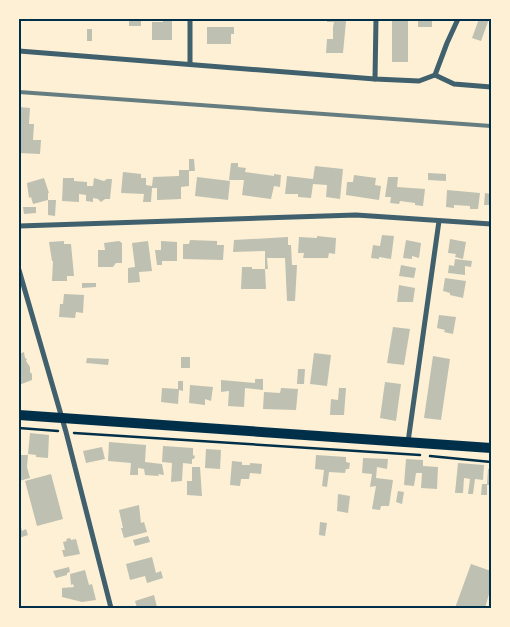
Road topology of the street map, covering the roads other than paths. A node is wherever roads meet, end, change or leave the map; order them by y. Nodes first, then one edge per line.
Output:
1 (190, 19) edge
2 (376, 19) edge
3 (458, 19) edge
4 (19, 51) edge
5 (190, 64) junction
6 (435, 75) junction
7 (375, 79) junction
8 (491, 87) edge
9 (439, 220) junction
10 (491, 224) edge
11 (19, 226) edge
12 (19, 270) edge
13 (19, 415) edge
14 (61, 419) junction
15 (408, 442) junction
16 (491, 448) edge
17 (111, 608) edge

1 - 5 street
2 - 7 street
3 - 6 street
4 - 5 street
5 - 7 street
6 - 7 street
6 - 8 street
9 - 10 street
9 - 11 street
9 - 15 street
12 - 14 street
13 - 14 main road
14 - 15 main road
14 - 17 street
15 - 16 main road

